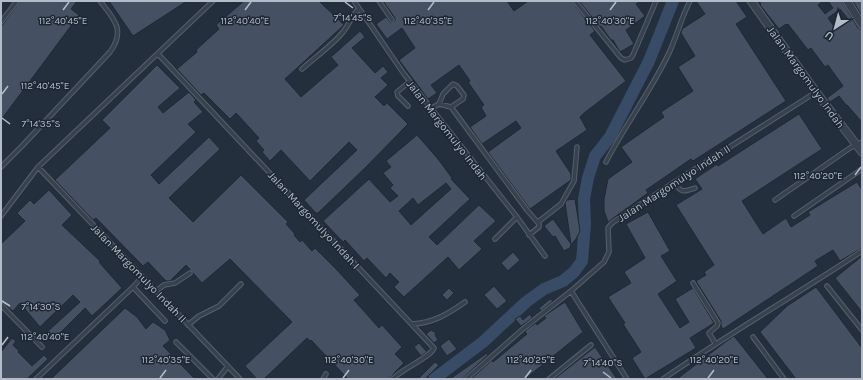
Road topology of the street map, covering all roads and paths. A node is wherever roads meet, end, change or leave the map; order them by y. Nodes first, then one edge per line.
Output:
1 (17, 1) edge
2 (100, 1) edge
3 (213, 1) edge
4 (354, 1) edge
5 (379, 1) edge
6 (575, 1) edge
7 (656, 1) edge
8 (690, 1) edge
9 (751, 1) edge
10 (847, 1) edge
11 (359, 9) junction
12 (392, 20) dead end
13 (1, 22) edge
14 (862, 25) edge
15 (158, 54) junction
16 (302, 69) dead end
17 (409, 82) junction
18 (816, 92) junction
19 (439, 104) junction
20 (408, 106) dead end
21 (451, 107) junction
22 (430, 109) junction
23 (859, 143) edge
24 (577, 147) dead end
25 (862, 152) edge
26 (606, 162) dead end
27 (1, 167) edge
28 (38, 167) junction
29 (862, 169) edge
30 (674, 182) junction
31 (695, 188) dead end
32 (775, 200) dead end
33 (1, 216) edge
34 (794, 216) dead end
35 (517, 218) junction
36 (538, 222) junction
37 (529, 235) junction
38 (494, 239) dead end
39 (862, 251) edge
40 (544, 256) dead end
41 (190, 273) dead end
42 (142, 277) junction
43 (693, 283) dead end
44 (241, 284) dead end
45 (827, 286) dead end
46 (133, 287) junction
47 (156, 291) junction
48 (571, 292) junction
49 (465, 302) dead end
50 (1, 305) edge
51 (165, 321) dead end
52 (412, 324) junction
53 (188, 325) junction
54 (862, 330) edge
55 (753, 337) dead end
56 (176, 342) dead end
57 (715, 343) junction
58 (591, 345) dead end
59 (42, 347) dead end
60 (228, 366) junction
61 (326, 374) dead end
62 (36, 379) edge
63 (213, 379) edge
64 (218, 379) edge
65 (240, 379) edge
66 (323, 379) edge
67 (393, 379) edge
68 (466, 379) edge
69 (549, 379) edge
70 (627, 379) edge
71 (663, 379) edge
72 (784, 379) edge

1 - 13 lane
2 - 27 lane
3 - 15 lane
4 - 11 lane, Jalan Margomulyo Indah
5 - 12 lane
6 - 7 lane
8 - 26 lane
9 - 18 street, Jalan Margomulyo Indah
10 - 14 street
11 - 16 lane
11 - 17 lane, Jalan Margomulyo Indah
15 - 28 lane
15 - 52 lane, Jalan Margomulyo Indah I
17 - 20 lane
17 - 22 lane, Jalan Margomulyo Indah
18 - 23 street, Jalan Margomulyo Indah
18 - 30 lane, Jalan Margomulyo Indah II
19 - 21 lane
19 - 21 lane
19 - 22 lane
21 - 36 lane
22 - 35 lane, Jalan Margomulyo Indah
23 - 25 street, Jalan Margomulyo Indah
23 - 32 lane
24 - 36 lane
28 - 33 lane
28 - 42 lane, Jalan Margomulyo Indah II
29 - 34 lane
30 - 31 lane
30 - 48 lane, Jalan Margomulyo Indah II
35 - 37 lane, Jalan Margomulyo Indah
35 - 38 lane
36 - 37 lane
37 - 40 lane, Jalan Margomulyo Indah
39 - 57 lane
41 - 47 lane
42 - 46 lane
42 - 47 lane, Jalan Margomulyo Indah II
43 - 57 lane
44 - 53 lane
45 - 54 lane
46 - 51 lane
46 - 62 lane
47 - 53 lane, Jalan Margomulyo Indah II
48 - 68 lane
48 - 70 lane
49 - 52 lane
50 - 59 lane
52 - 67 lane, Jalan Margomulyo Indah I
53 - 60 lane, Jalan Margomulyo Indah II
55 - 72 lane
56 - 63 lane
57 - 71 lane
58 - 69 lane
60 - 64 lane
60 - 65 lane, Jalan Margomulyo Indah II
61 - 66 lane

